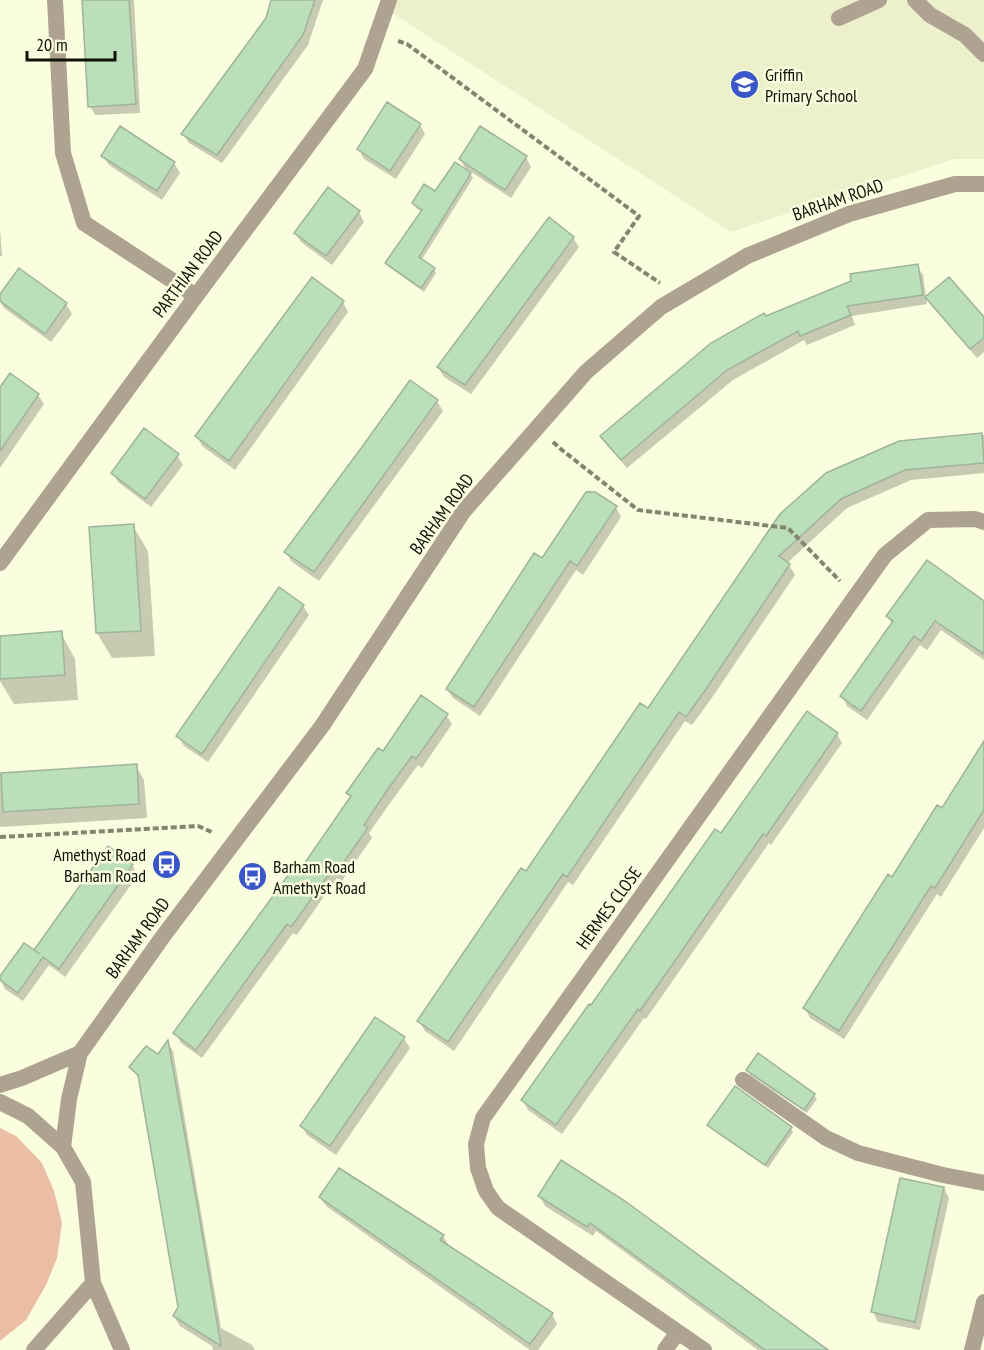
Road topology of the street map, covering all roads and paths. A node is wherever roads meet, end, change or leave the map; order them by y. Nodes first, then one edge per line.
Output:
1 (55, 0) edge
2 (389, 0) edge
3 (879, 0) edge
4 (915, 0) edge
5 (839, 18) dead end
6 (378, 32) junction
7 (984, 54) edge
8 (984, 184) edge
9 (196, 296) junction
10 (675, 298) junction
11 (538, 427) junction
12 (984, 522) edge
13 (0, 563) edge
14 (856, 596) junction
15 (0, 837) edge
16 (234, 842) junction
17 (80, 1053) junction
18 (743, 1080) dead end
19 (0, 1085) edge
20 (0, 1102) edge
21 (63, 1147) junction
22 (984, 1184) edge
23 (93, 1283) junction
24 (984, 1302) edge
25 (678, 1332) junction
26 (34, 1350) edge
27 (122, 1350) edge
28 (665, 1350) edge
29 (704, 1350) edge
30 (972, 1350) edge

1 - 9 street
2 - 6 street, PARTHIAN ROAD
3 - 5 street
4 - 7 street
6 - 9 street, PARTHIAN ROAD
6 - 10 path
8 - 10 street, BARHAM ROAD
9 - 13 street, PARTHIAN ROAD
10 - 11 street, BARHAM ROAD
11 - 14 path
11 - 16 street, BARHAM ROAD
12 - 14 street, HERMES CLOSE
14 - 25 street, HERMES CLOSE
15 - 16 path
16 - 17 street, BARHAM ROAD
17 - 19 street
17 - 21 street, BARHAM ROAD
18 - 22 street
20 - 21 street
21 - 23 street
23 - 26 street
23 - 27 street
24 - 30 street
25 - 28 street
25 - 29 street, HERMES CLOSE

